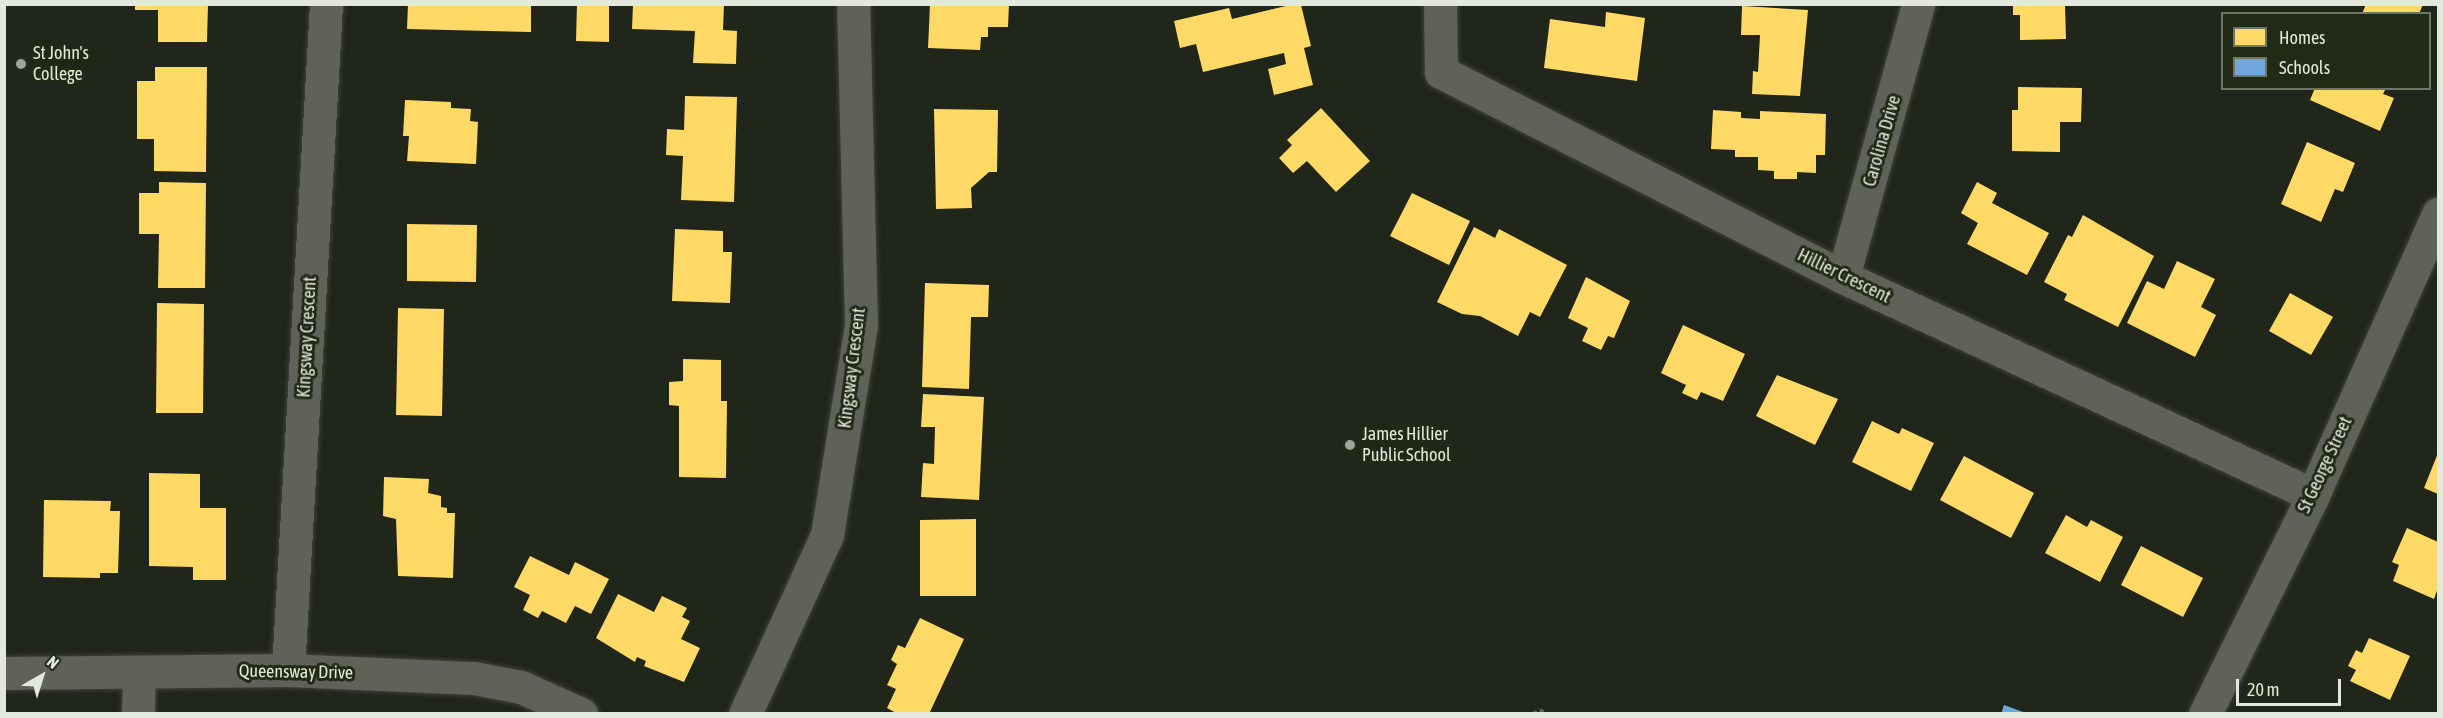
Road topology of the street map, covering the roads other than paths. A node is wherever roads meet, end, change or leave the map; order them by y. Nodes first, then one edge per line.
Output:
1 (326, 4) edge
2 (853, 4) edge
3 (1440, 4) edge
4 (1918, 4) edge
5 (2439, 214) edge
6 (1843, 277) junction
7 (2313, 495) junction
8 (288, 670) junction
9 (139, 672) junction
10 (4, 673) edge
11 (138, 714) edge
12 (581, 714) edge
13 (745, 714) edge
14 (2205, 714) edge

1 - 8 street, Kingsway Crescent
2 - 13 street, Kingsway Crescent
3 - 6 street, Hillier Crescent
4 - 6 street, Carolina Drive
5 - 7 street, St George Street
6 - 7 street, Hillier Crescent
7 - 14 street, St George Street
8 - 9 street, Queensway Drive
8 - 12 street, Queensway Drive
9 - 10 street, Queensway Drive
9 - 11 street

